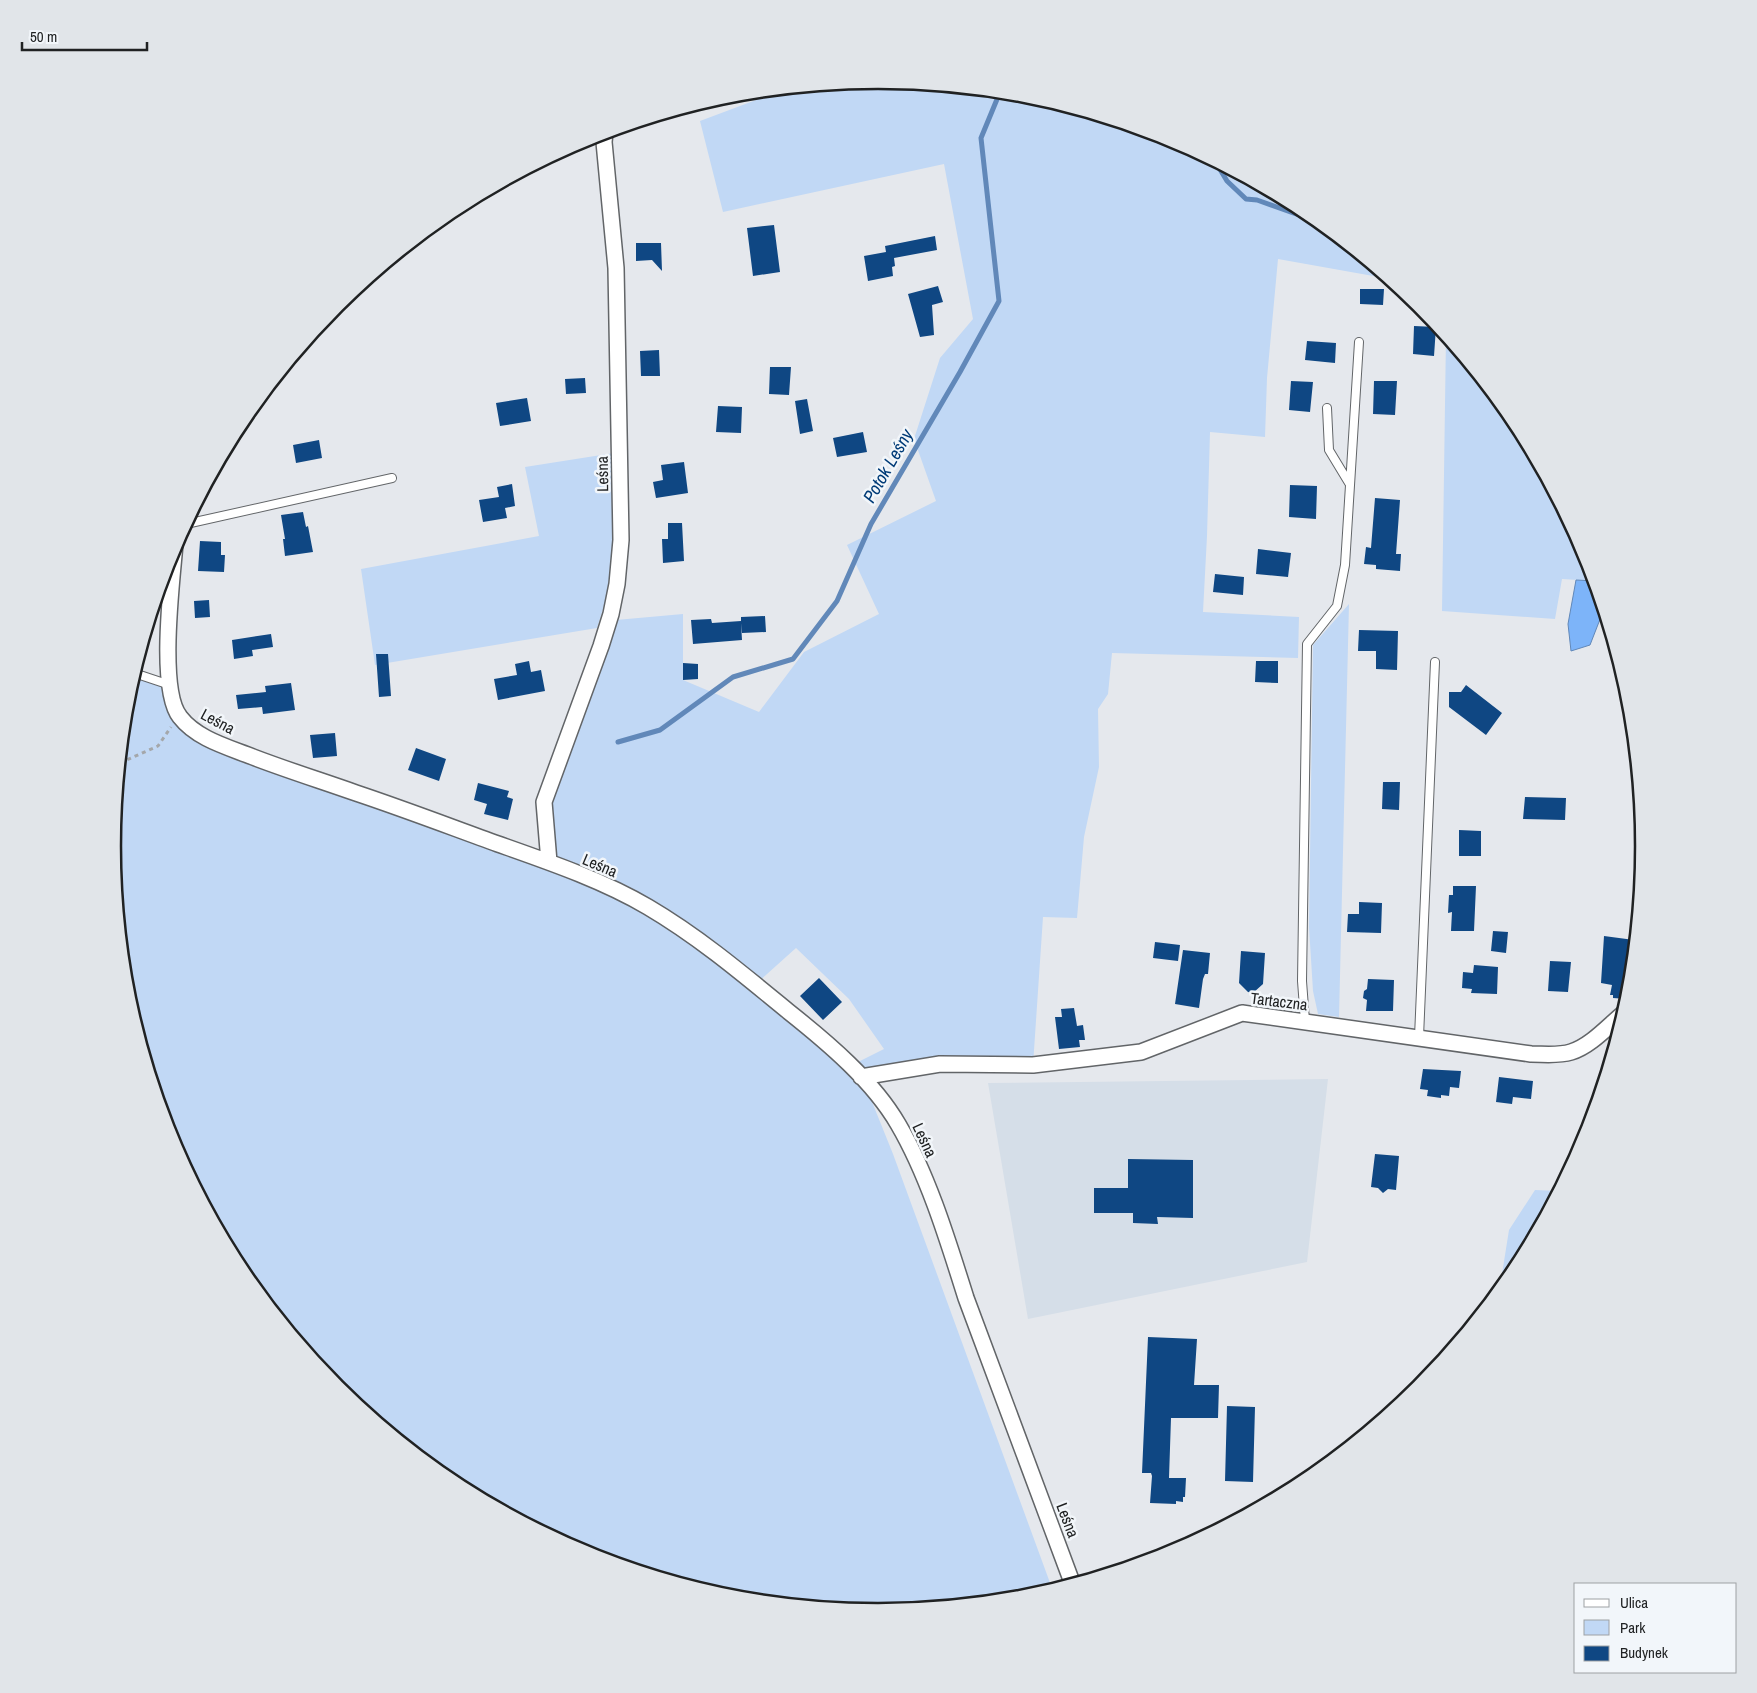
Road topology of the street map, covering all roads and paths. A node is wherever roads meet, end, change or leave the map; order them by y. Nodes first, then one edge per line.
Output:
1 (604, 140) edge
2 (1358, 342) dead end
3 (1327, 408) dead end
4 (392, 478) dead end
5 (1349, 483) junction
6 (194, 522) edge
7 (173, 570) edge
8 (1435, 662) dead end
9 (141, 675) edge
10 (170, 685) junction
11 (178, 716) junction
12 (126, 760) edge
13 (549, 862) junction
14 (1305, 1021) junction
15 (1615, 1021) edge
16 (1419, 1037) junction
17 (862, 1077) junction
18 (1071, 1579) edge

1 - 13 street, Leśna
2 - 5 lane
3 - 5 lane
4 - 6 lane
5 - 14 lane
7 - 10 street, Leśna
8 - 16 lane
9 - 10 lane
10 - 11 street, Leśna
11 - 12 path
11 - 13 street, Leśna
13 - 17 street, Leśna
14 - 16 street, Tartaczna
14 - 17 street, Tartaczna
15 - 16 street, Tartaczna
17 - 18 street, Leśna

